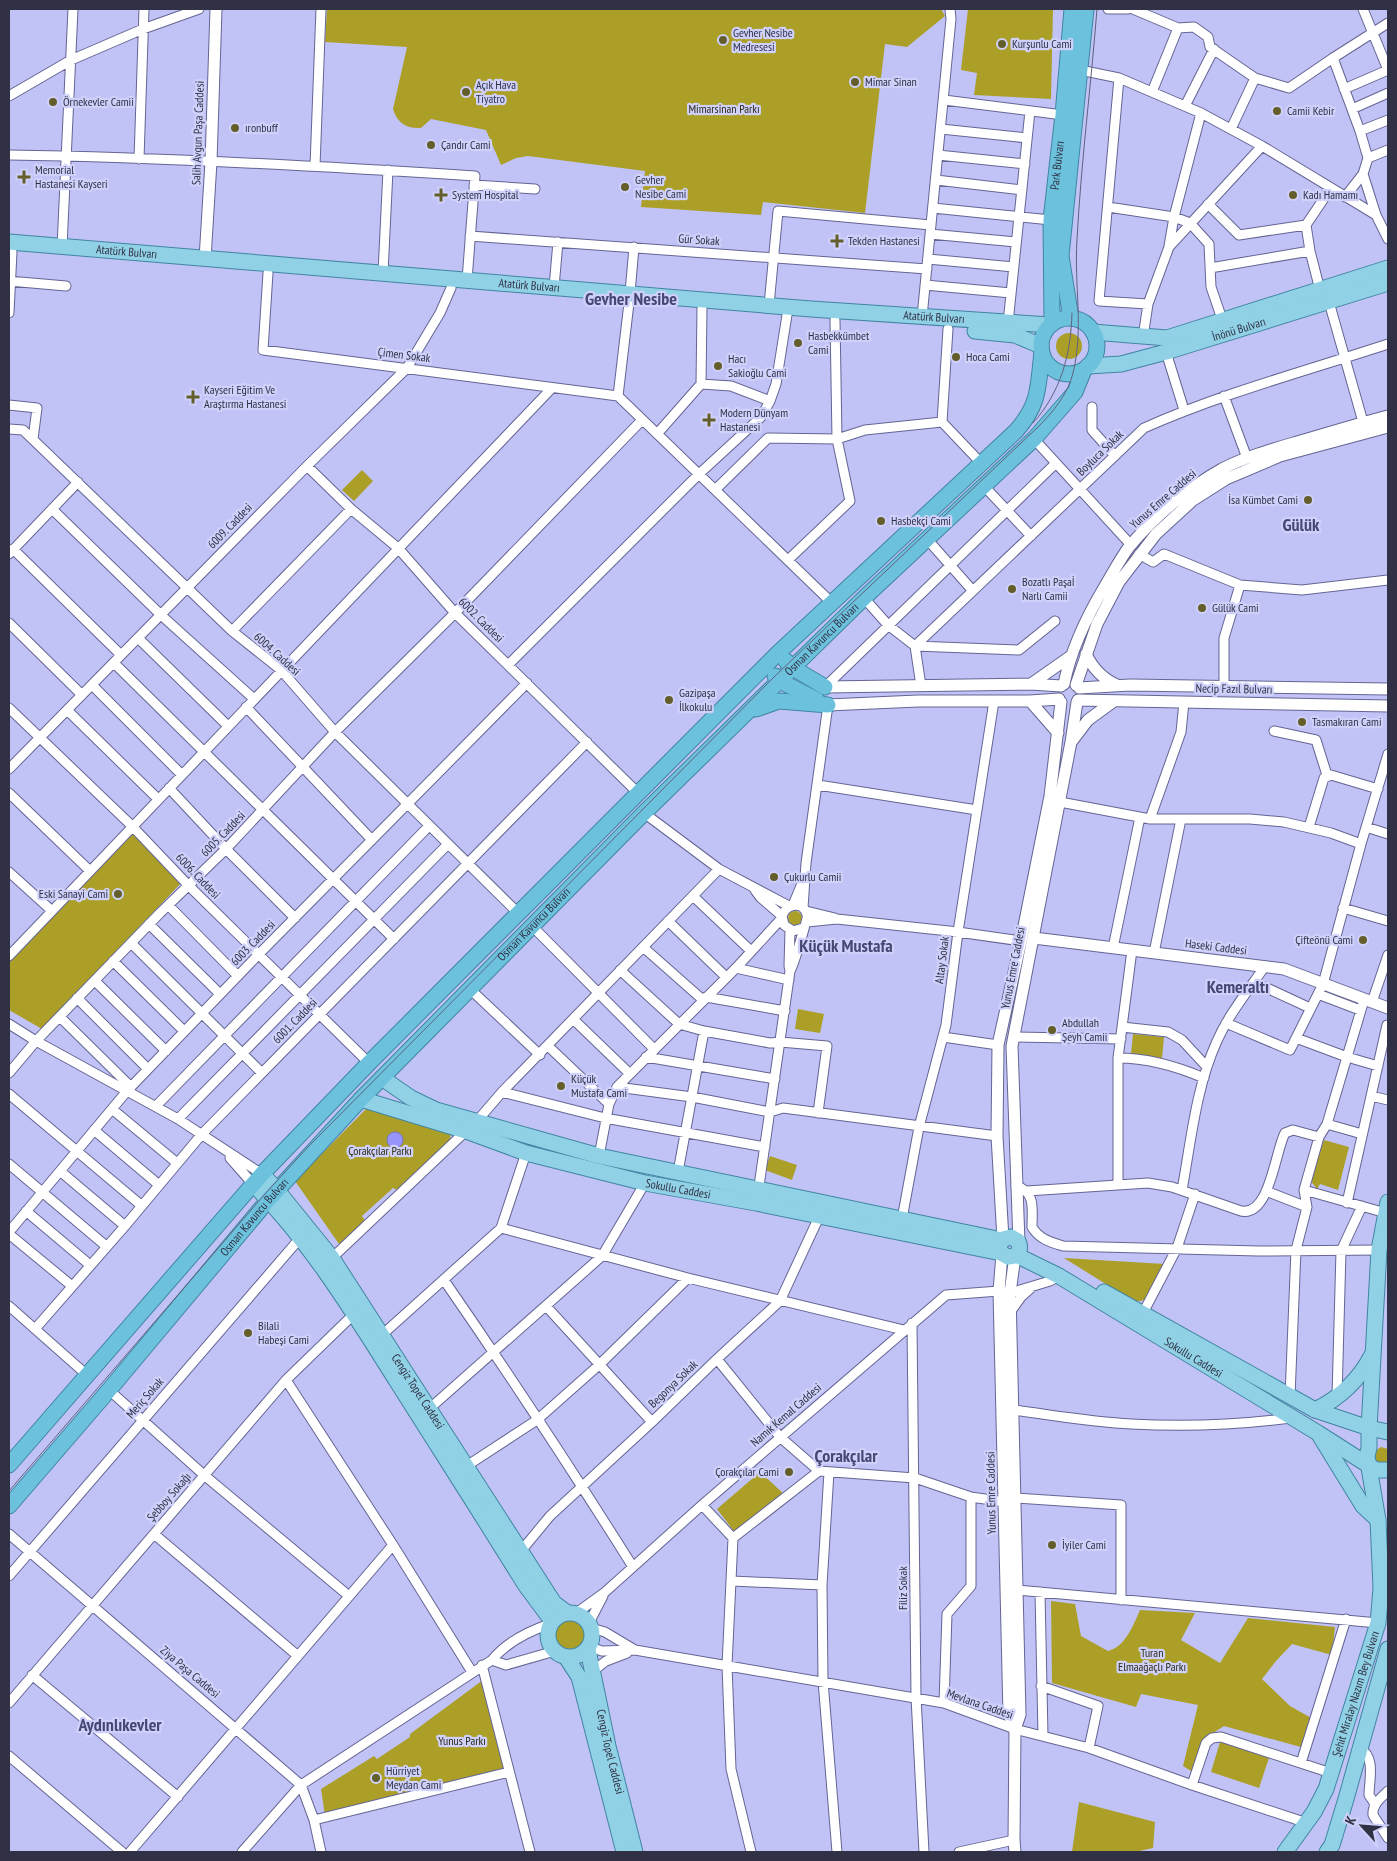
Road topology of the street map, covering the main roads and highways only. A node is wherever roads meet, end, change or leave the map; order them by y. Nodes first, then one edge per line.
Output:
1 (1072, 9) edge
2 (1086, 9) edge
3 (10, 249) edge
4 (1388, 268) edge
5 (1388, 282) edge
6 (1324, 296) junction
7 (630, 298) junction
8 (1071, 318) junction
9 (1051, 325) junction
10 (1093, 332) junction
11 (1042, 349) junction
12 (1086, 368) junction
13 (777, 654) junction
14 (765, 666) junction
15 (793, 668) junction
16 (780, 681) junction
17 (825, 687) road end
18 (749, 712) junction
19 (382, 1078) junction
20 (361, 1099) junction
21 (472, 1126) junction
22 (257, 1179) junction
23 (273, 1194) junction
24 (757, 1196) junction
25 (1387, 1207) edge
26 (1010, 1248) junction
27 (1373, 1352) junction
28 (1315, 1410) junction
29 (1369, 1428) junction
30 (1318, 1432) junction
31 (1388, 1432) edge
32 (1388, 1442) edge
33 (1369, 1448) junction
34 (1370, 1464) junction
35 (9, 1466) edge
36 (1388, 1470) edge
37 (9, 1506) edge
38 (1378, 1520) junction
39 (570, 1613) junction
40 (551, 1622) junction
41 (589, 1648) junction
42 (1388, 1649) edge
43 (561, 1654) junction
44 (624, 1852) edge
45 (635, 1852) edge
46 (1285, 1852) edge
47 (1327, 1852) edge

1 - 9 highway, Park Bulvarı
2 - 8 highway, Park Bulvarı
3 - 7 main road, Atatürk Bulvarı
3 - 7 main road, Atatürk Bulvarı
4 - 6 main road, İnönü Bulvarı
5 - 6 main road, İnönü Bulvarı
6 - 10 main road, İnönü Bulvarı
6 - 12 main road, İnönü Bulvarı
7 - 9 main road, Atatürk Bulvarı
7 - 11 main road, Atatürk Bulvarı
8 - 9 highway
8 - 10 highway
9 - 11 highway
10 - 12 highway
11 - 12 highway
11 - 13 highway, Osman Kavuncu Bulvarı
12 - 15 highway, Osman Kavuncu Bulvarı
13 - 14 highway, Osman Kavuncu Bulvarı
13 - 15 highway
14 - 16 highway
14 - 22 highway, Osman Kavuncu Bulvarı
15 - 16 highway, Osman Kavuncu Bulvarı
15 - 17 highway
16 - 18 highway, Osman Kavuncu Bulvarı
16 - 18 highway
18 - 19 highway, Osman Kavuncu Bulvarı
19 - 20 highway, Osman Kavuncu Bulvarı
19 - 21 main road, Sokullu Caddesi
20 - 21 main road, Sokullu Caddesi
20 - 23 highway, Osman Kavuncu Bulvarı
21 - 24 main road, Sokullu Caddesi
21 - 24 main road, Sokullu Caddesi
22 - 23 main road, Cengiz Topel Caddesi
22 - 35 highway, Osman Kavuncu Bulvarı
23 - 37 highway, Osman Kavuncu Bulvarı
23 - 39 main road, Cengiz Topel Caddesi
23 - 40 main road, Cengiz Topel Caddesi
24 - 26 main road, Sokullu Caddesi
24 - 26 main road, Sokullu Caddesi
25 - 27 main road
26 - 28 main road, Sokullu Caddesi
26 - 30 main road, Sokullu Caddesi
27 - 28 main road
27 - 29 main road
28 - 29 main road, Sokullu Caddesi
29 - 31 main road, Sokullu Caddesi
29 - 33 main road, Şehit Miralay Nazım Bey Bulvarı
30 - 34 main road, Sokullu Caddesi
30 - 38 main road
32 - 33 main road
33 - 34 main road, Şehit Miralay Nazım Bey Bulvarı
34 - 36 main road, Sokullu Caddesi
34 - 38 main road, Şehit Miralay Nazım Bey Bulvarı
38 - 46 main road, Şehit Miralay Nazım Bey Bulvarı
39 - 40 main road
39 - 41 main road
40 - 43 main road
41 - 43 main road
41 - 45 main road, Cengiz Topel Caddesi
42 - 47 main road, Şehit Miralay Nazım Bey Bulvarı
43 - 44 main road, Cengiz Topel Caddesi

